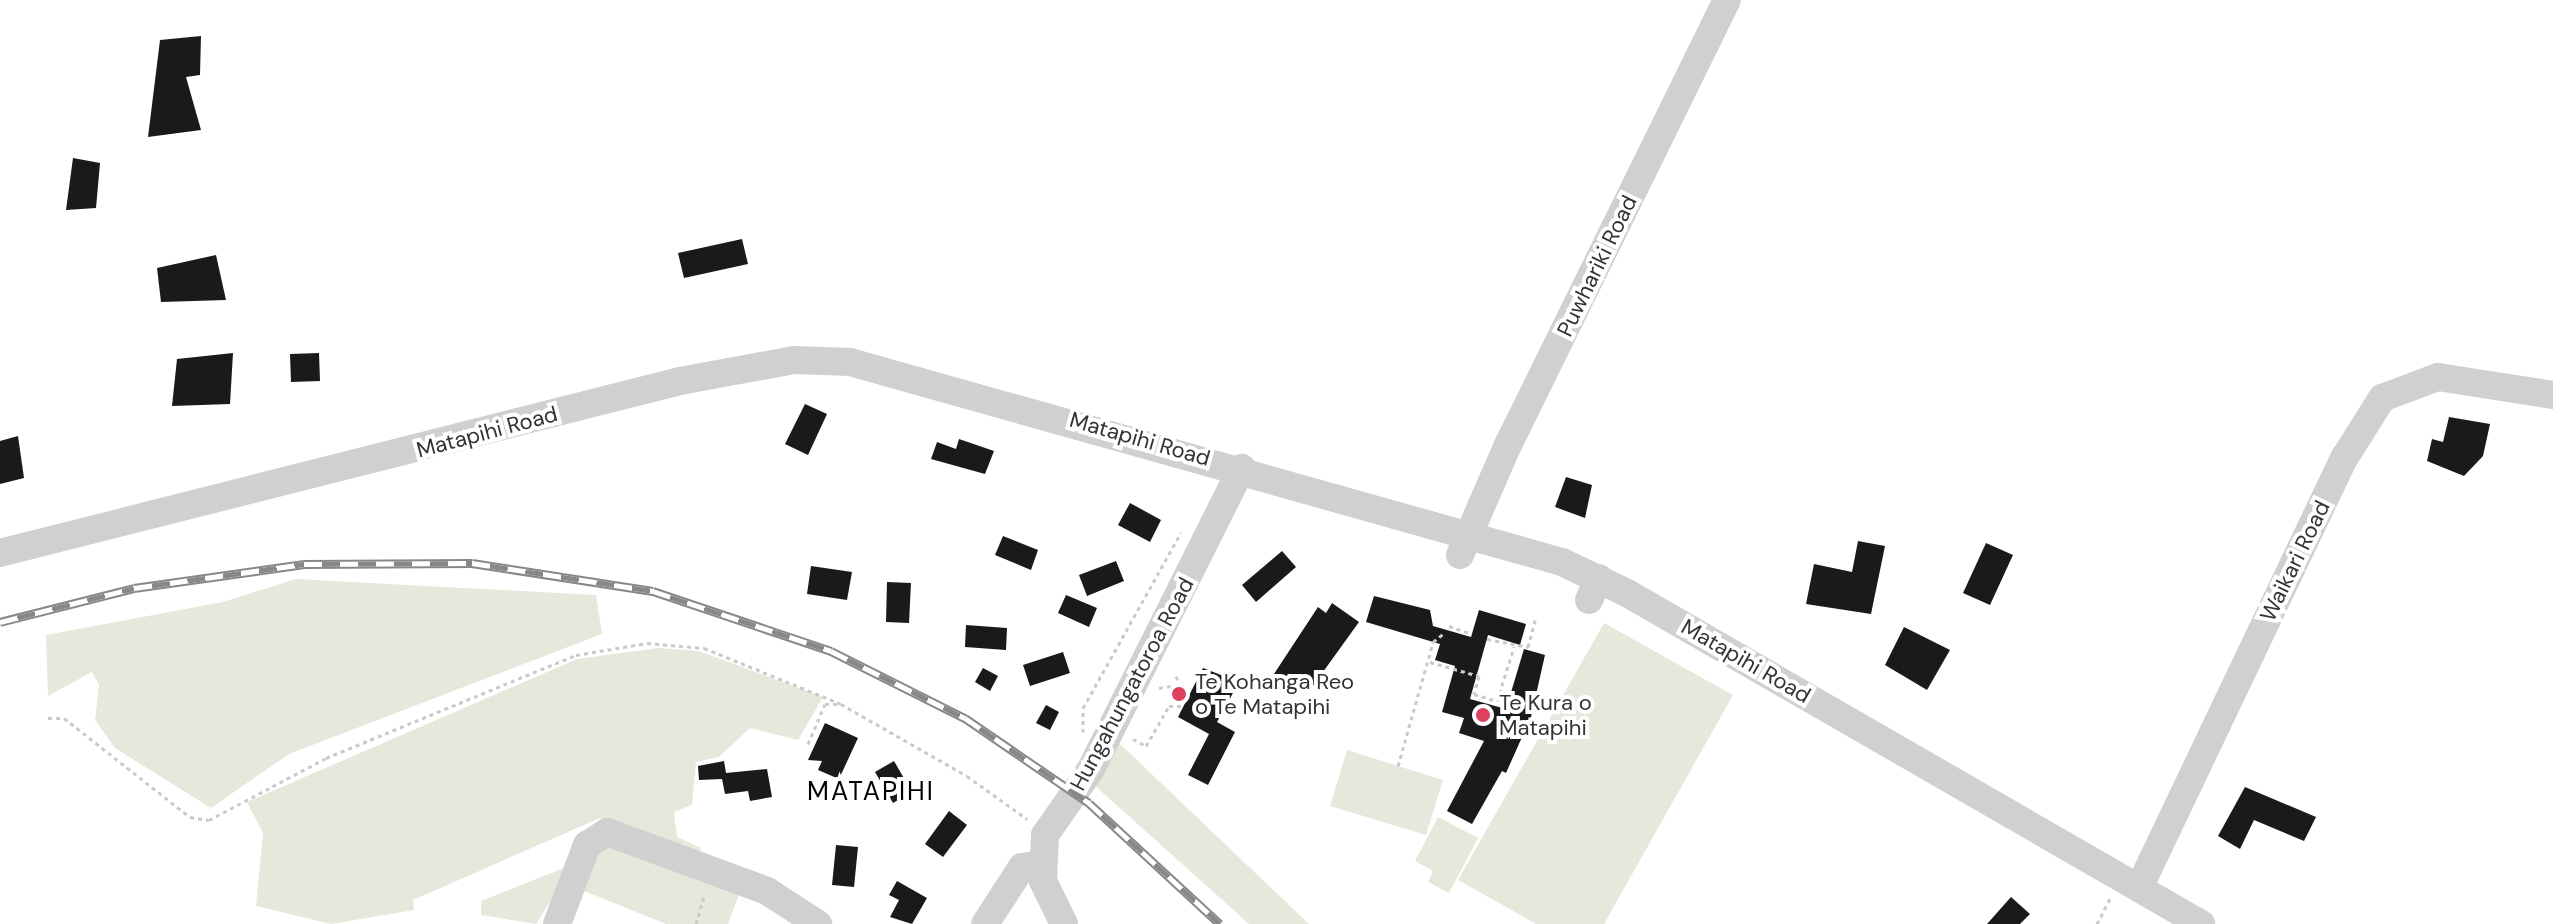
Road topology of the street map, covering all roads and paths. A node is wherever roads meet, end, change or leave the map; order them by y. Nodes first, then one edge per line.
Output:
1 (1727, 0) edge
2 (2553, 395) edge
3 (1242, 468) junction
4 (1188, 521) dead end
5 (1465, 544) junction
6 (0, 553) edge
7 (1536, 618) dead end
8 (1449, 626) dead end
9 (1443, 634) dead end
10 (1472, 634) dead end
11 (1487, 639) dead end
12 (1514, 647) junction
13 (1430, 662) junction
14 (1176, 676) dead end
15 (1179, 685) junction
16 (1152, 689) dead end
17 (1186, 699) dead end
18 (841, 704) junction
19 (1183, 706) dead end
20 (48, 718) dead end
21 (1128, 729) dead end
22 (1083, 737) dead end
23 (808, 744) dead end
24 (1398, 766) dead end
25 (1052, 825) junction
26 (1041, 864) junction
27 (712, 868) junction
28 (2100, 886) dead end
29 (2126, 890) junction
30 (557, 924) edge
31 (696, 924) edge
32 (818, 924) edge
33 (985, 924) edge
34 (1064, 924) edge
35 (2097, 924) edge
36 (2201, 924) edge

1 - 5 street, Puwhariki Road
2 - 29 street, Waikari Road
3 - 5 street, Matapihi Road
3 - 6 street, Matapihi Road
3 - 25 street, Hungahungatoroa Road
4 - 22 path
5 - 29 street, Matapihi Road
7 - 12 path
8 - 10 path
9 - 13 path
11 - 12 path
12 - 13 path
13 - 24 path
14 - 15 path
15 - 16 path
15 - 17 path
18 - 20 path
18 - 23 path
18 - 25 path
19 - 21 path
25 - 26 street, Hungahungatoroa Road
26 - 33 street
26 - 34 street
27 - 30 street
27 - 31 path
27 - 32 street
28 - 29 path
29 - 35 path
29 - 36 street, Matapihi Road

